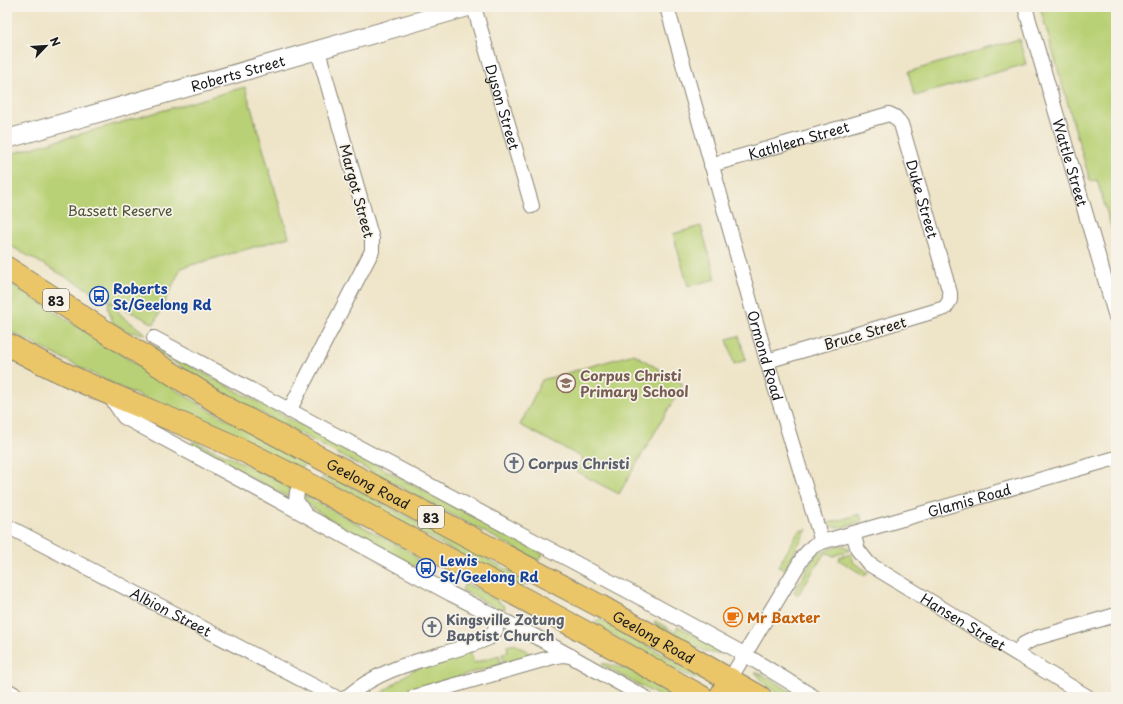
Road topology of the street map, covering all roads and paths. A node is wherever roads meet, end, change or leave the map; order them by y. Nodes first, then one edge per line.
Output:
1 (468, 7) edge
2 (474, 7) edge
3 (667, 7) edge
4 (1025, 7) edge
5 (318, 51) junction
6 (885, 114) joint
7 (7, 139) edge
8 (711, 165) junction
9 (532, 206) dead end
10 (7, 268) edge
11 (950, 293) joint
12 (1116, 317) edge
13 (154, 338) dead end
14 (7, 344) edge
15 (767, 360) junction
16 (109, 395) junction
17 (289, 411) junction
18 (1116, 458) edge
19 (343, 470) junction
20 (303, 481) junction
21 (307, 516) junction
22 (7, 526) edge
23 (853, 533) junction
24 (822, 542) junction
25 (1116, 615) edge
26 (494, 616) junction
27 (1016, 653) junction
28 (744, 654) junction
29 (571, 656) junction
30 (725, 688) edge
31 (7, 690) edge
32 (20, 697) edge
33 (336, 697) edge
34 (347, 697) edge
35 (414, 697) edge
36 (644, 697) edge
37 (702, 697) edge
38 (760, 697) edge
39 (814, 697) edge
40 (1088, 697) edge

1 - 5 street, Roberts Street
2 - 9 street, Dyson Street
3 - 8 street, Ormond Road
4 - 12 street, Wattle Street
5 - 7 street, Roberts Street
5 - 17 street, Margot Street
6 - 8 street, Kathleen Street
6 - 11 street, Duke Street
8 - 15 street, Ormond Road
10 - 19 highway, Geelong Road / 83
11 - 15 street, Bruce Street
13 - 17 street, Geelong Road
14 - 16 highway, Geelong Road / 83
15 - 24 street, Ormond Road
16 - 20 highway, Geelong Road / 83
16 - 21 street
17 - 28 street, Geelong Road
18 - 23 street, Glamis Road
19 - 20 highway
19 - 30 highway, Geelong Road / 83
20 - 21 street
20 - 37 highway, Geelong Road / 83
21 - 26 street
22 - 33 street, Albion Street
23 - 24 street, Glamis Road
23 - 27 street, Hansen Street
24 - 28 street
25 - 27 street
26 - 29 street
26 - 34 street
27 - 40 street, Hansen Street
28 - 30 street
28 - 39 street, Geelong Road
29 - 35 street
29 - 36 street
30 - 38 highway, Geelong Road / 83
31 - 32 street

